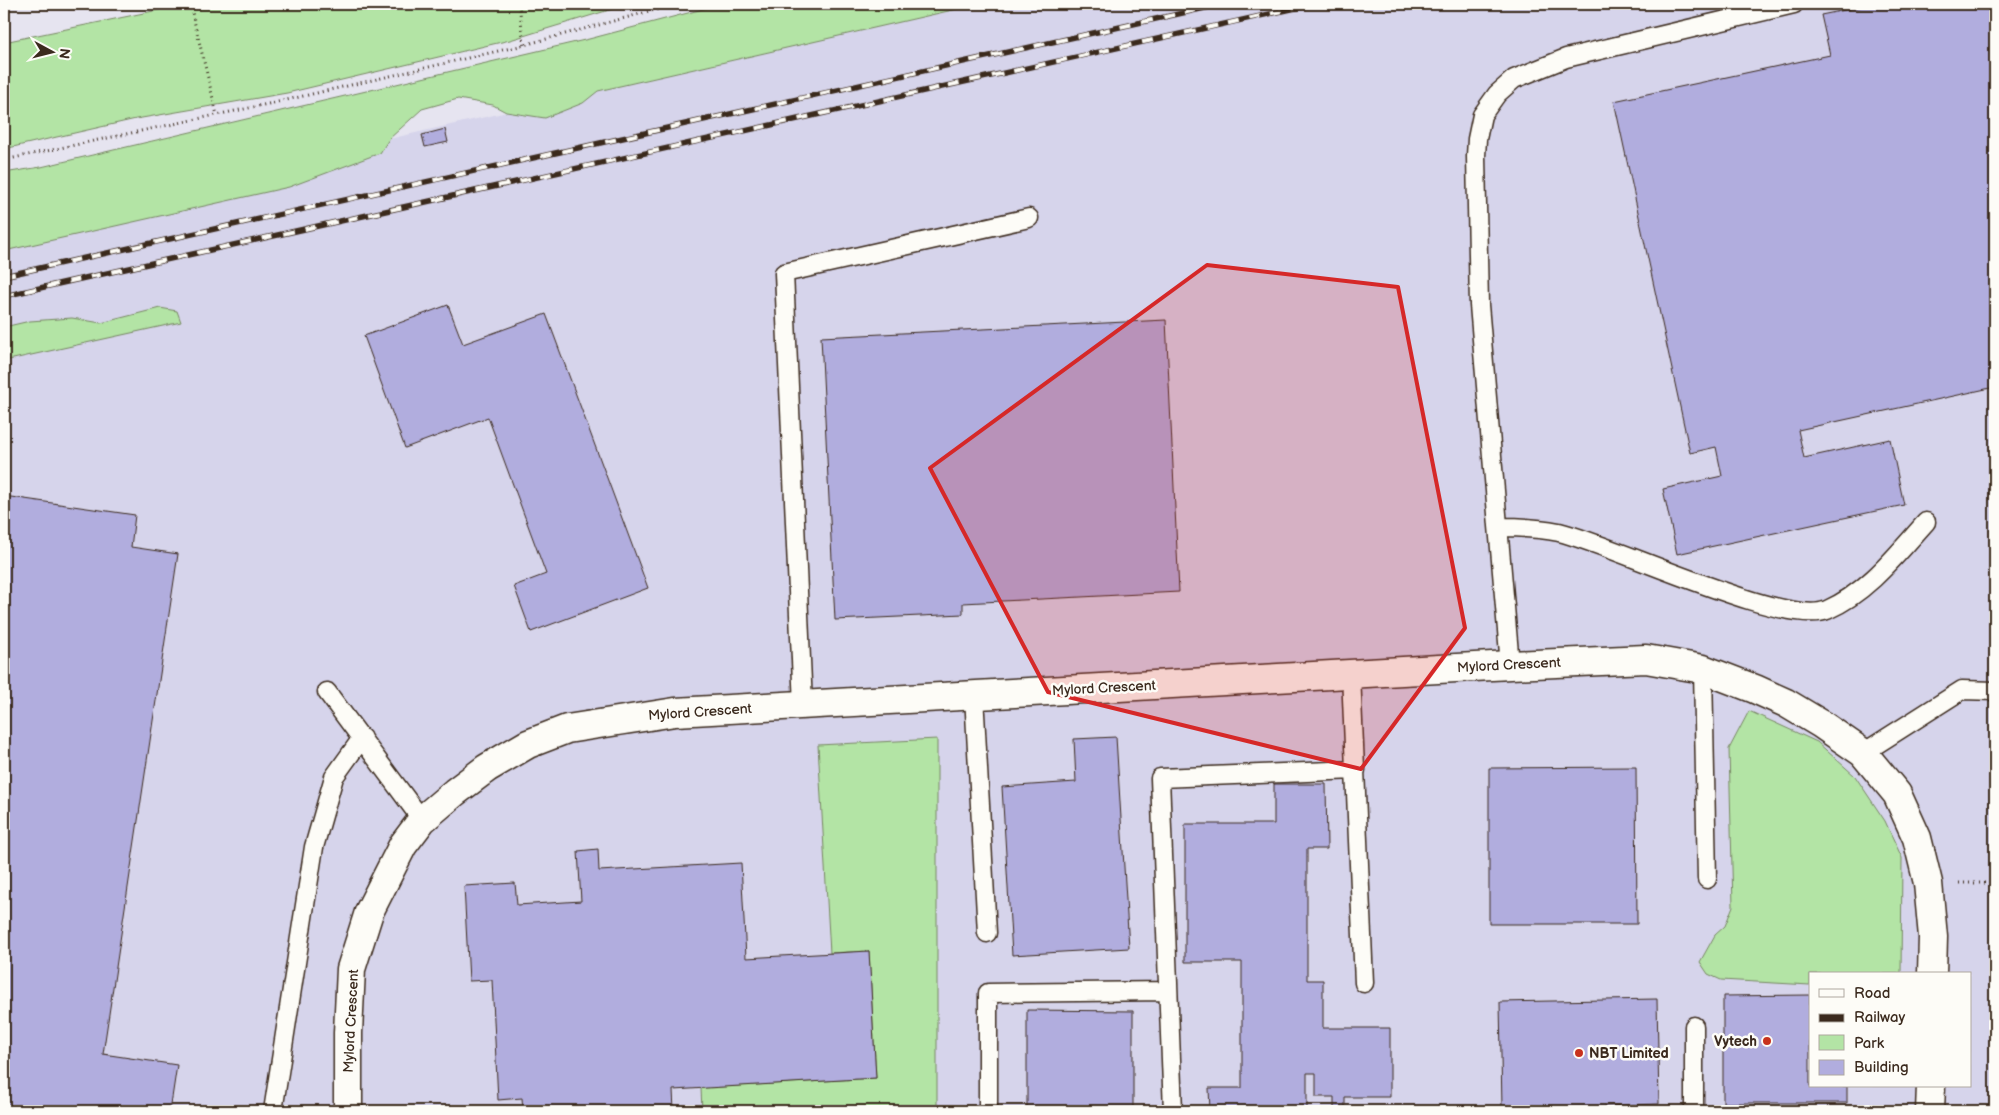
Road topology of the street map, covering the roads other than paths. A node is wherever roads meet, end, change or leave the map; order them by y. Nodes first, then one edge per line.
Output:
1 (1794, 4) edge
2 (1029, 218) dead end
3 (1926, 522) dead end
4 (1499, 527) junction
5 (1510, 665) junction
6 (1703, 670) junction
7 (1351, 674) junction
8 (1995, 691) edge
9 (327, 692) dead end
10 (974, 695) junction
11 (803, 705) junction
12 (362, 738) junction
13 (1863, 753) junction
14 (1356, 770) junction
15 (422, 820) junction
16 (1707, 879) dead end
17 (987, 933) dead end
18 (1932, 972) edge
19 (1364, 983) dead end
20 (1168, 991) junction
21 (1694, 1026) dead end
22 (1931, 1088) edge
23 (272, 1111) edge
24 (348, 1111) edge
25 (988, 1111) edge
26 (1173, 1111) edge
27 (1694, 1111) edge
28 (1930, 1111) edge

1 - 4 lane
2 - 11 lane
3 - 4 lane
4 - 5 lane
5 - 6 street, Mylord Crescent
5 - 7 street, Mylord Crescent
6 - 13 street, Mylord Crescent
6 - 16 lane
7 - 10 street, Mylord Crescent
7 - 14 lane
8 - 13 lane
9 - 12 lane
10 - 11 street, Mylord Crescent
10 - 17 lane
11 - 15 street, Mylord Crescent
12 - 15 lane
12 - 23 lane
13 - 18 street, Mylord Crescent
14 - 19 lane
14 - 20 lane
15 - 24 street, Mylord Crescent
20 - 25 lane
20 - 26 lane
21 - 27 lane
22 - 28 street

